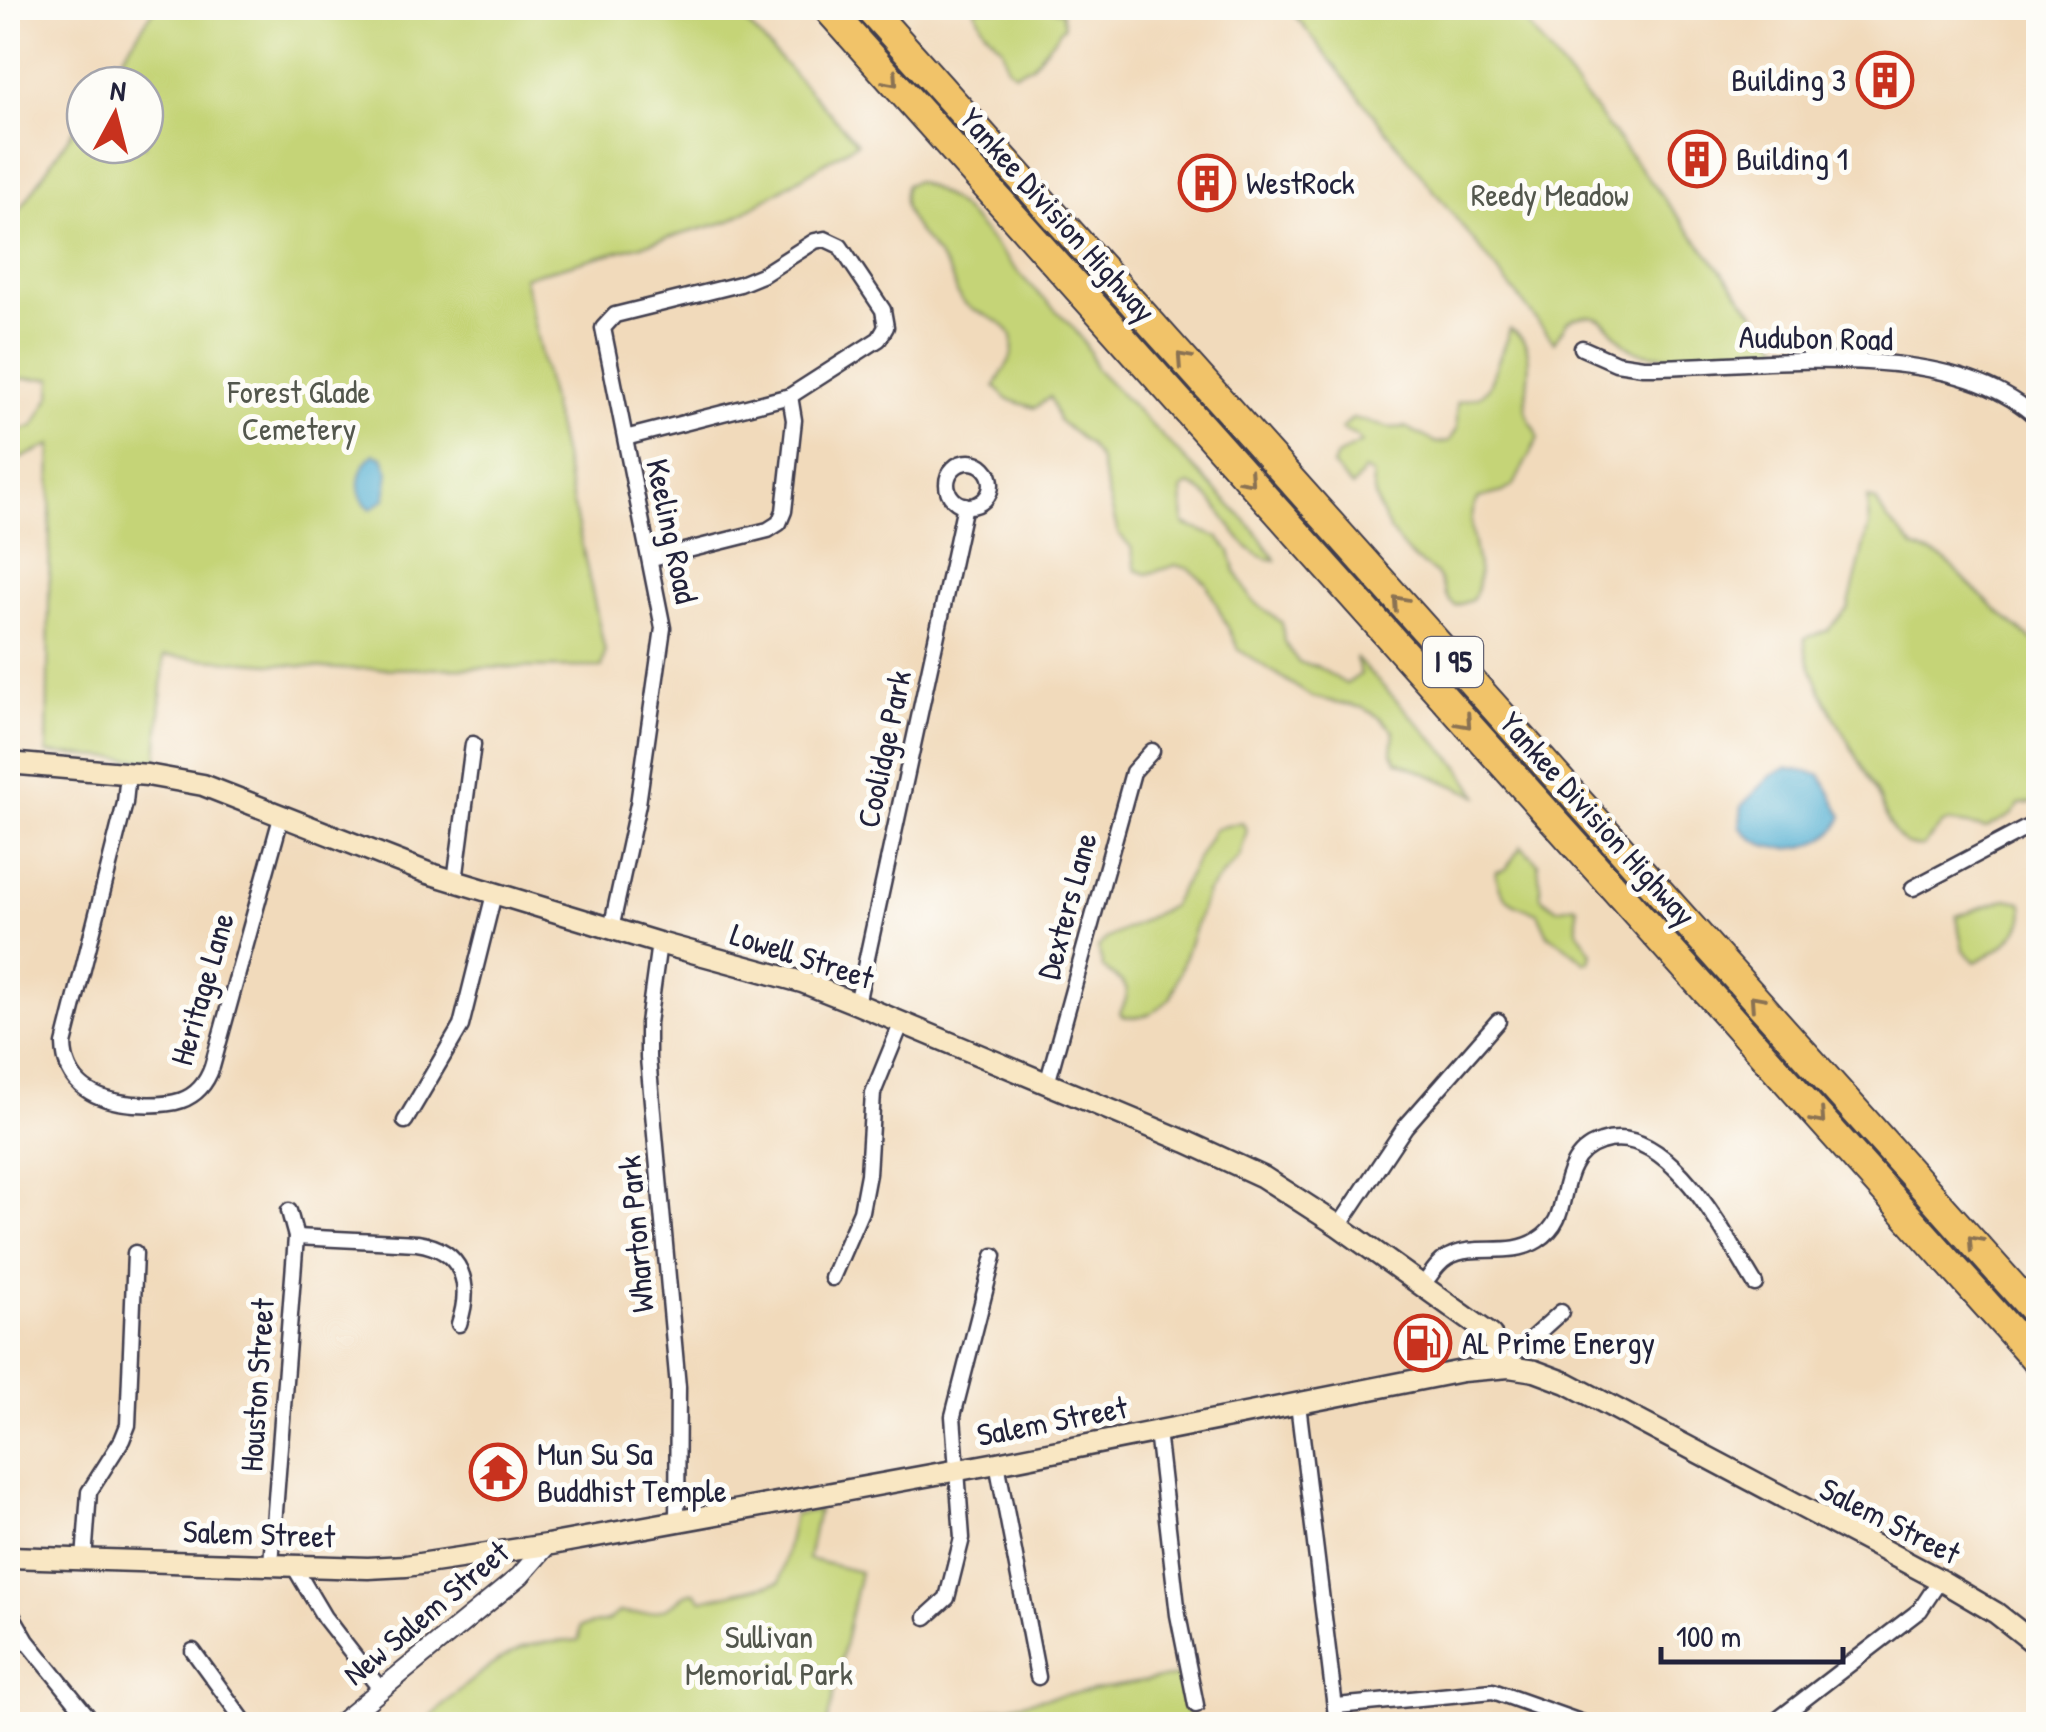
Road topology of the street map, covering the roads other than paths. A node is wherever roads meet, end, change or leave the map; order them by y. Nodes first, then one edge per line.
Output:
1 (827, 8) edge
2 (869, 8) edge
3 (1582, 348) dead end
4 (790, 396) junction
5 (2038, 419) edge
6 (625, 438) junction
7 (965, 505) dead end
8 (652, 559) junction
9 (472, 744) dead end
10 (1152, 751) dead end
11 (8, 762) edge
12 (128, 774) junction
13 (282, 814) junction
14 (2038, 822) edge
15 (454, 882) junction
16 (1912, 888) dead end
17 (494, 894) junction
18 (611, 929) junction
19 (659, 943) junction
20 (857, 1004) junction
21 (1498, 1021) dead end
22 (902, 1022) junction
23 (1047, 1084) junction
24 (404, 1122) dead end
25 (289, 1210) dead end
26 (1340, 1226) junction
27 (296, 1237) junction
28 (135, 1253) dead end
29 (994, 1256) dead end
30 (832, 1278) dead end
31 (1754, 1284) dead end
32 (1423, 1286) junction
33 (1561, 1312) dead end
34 (2038, 1315) edge
35 (459, 1324) dead end
36 (2038, 1362) edge
37 (1500, 1366) junction
38 (1298, 1404) junction
39 (1158, 1431) junction
40 (997, 1462) junction
41 (957, 1470) junction
42 (677, 1520) junction
43 (547, 1544) junction
44 (500, 1552) junction
45 (8, 1557) edge
46 (84, 1560) junction
47 (272, 1564) junction
48 (293, 1565) junction
49 (526, 1570) junction
50 (1940, 1580) junction
51 (8, 1608) edge
52 (926, 1616) dead end
53 (2038, 1646) edge
54 (194, 1652) dead end
55 (1038, 1677) dead end
56 (381, 1690) junction
57 (1196, 1705) dead end
58 (1337, 1706) junction
59 (91, 1723) edge
60 (246, 1724) edge
61 (340, 1724) edge
62 (1338, 1724) edge
63 (1586, 1724) edge
64 (1772, 1724) edge

1 -> 36 highway, Yankee Division Highway / I 95
34 -> 2 highway, Yankee Division Highway / I 95
3 - 5 street, Audubon Road
4 - 6 street
4 - 6 street, Keeling Road
4 - 8 street
6 - 8 street, Keeling Road
7 - 20 street, Coolidge Park
8 - 18 street, Keeling Road
9 - 15 street
10 - 23 street, Dexters Lane
11 - 12 main road, Lowell Street
12 - 13 main road, Lowell Street
12 - 13 street, Heritage Lane
13 - 15 main road, Lowell Street
14 - 16 street
15 - 17 main road, Lowell Street
17 - 18 main road, Lowell Street
17 - 24 street
18 - 19 main road, Lowell Street
19 - 20 main road, Lowell Street
19 - 42 street, Wharton Park
20 - 22 main road, Lowell Street
21 - 26 street
22 - 23 main road, Lowell Street
22 - 30 street
23 - 26 main road, Lowell Street
25 - 27 street, Houston Street
26 - 32 main road, Lowell Street
27 - 35 street
27 - 47 street, Houston Street
28 - 46 street
29 - 41 street
31 - 32 street
32 - 37 main road, Lowell Street
33 - 37 street
37 - 38 main road, Salem Street
37 - 50 main road, Salem Street
38 - 39 main road, Salem Street
38 - 58 street
39 - 40 main road, Salem Street
39 - 57 street
40 - 41 main road, Salem Street
40 - 55 street
41 - 42 main road, Salem Street
41 - 52 street
42 - 43 main road, Salem Street
43 - 44 main road, Salem Street
43 - 49 street, New Salem Street
44 - 48 main road, Salem Street
44 - 49 street
45 - 46 main road, Salem Street
46 - 47 main road, Salem Street
47 - 48 main road, Salem Street
48 - 56 street
49 - 56 street, New Salem Street
50 - 53 main road, Salem Street
50 - 64 street
51 - 59 street
54 - 60 street
56 - 61 street, New Salem Street
58 - 62 street
58 - 63 street

